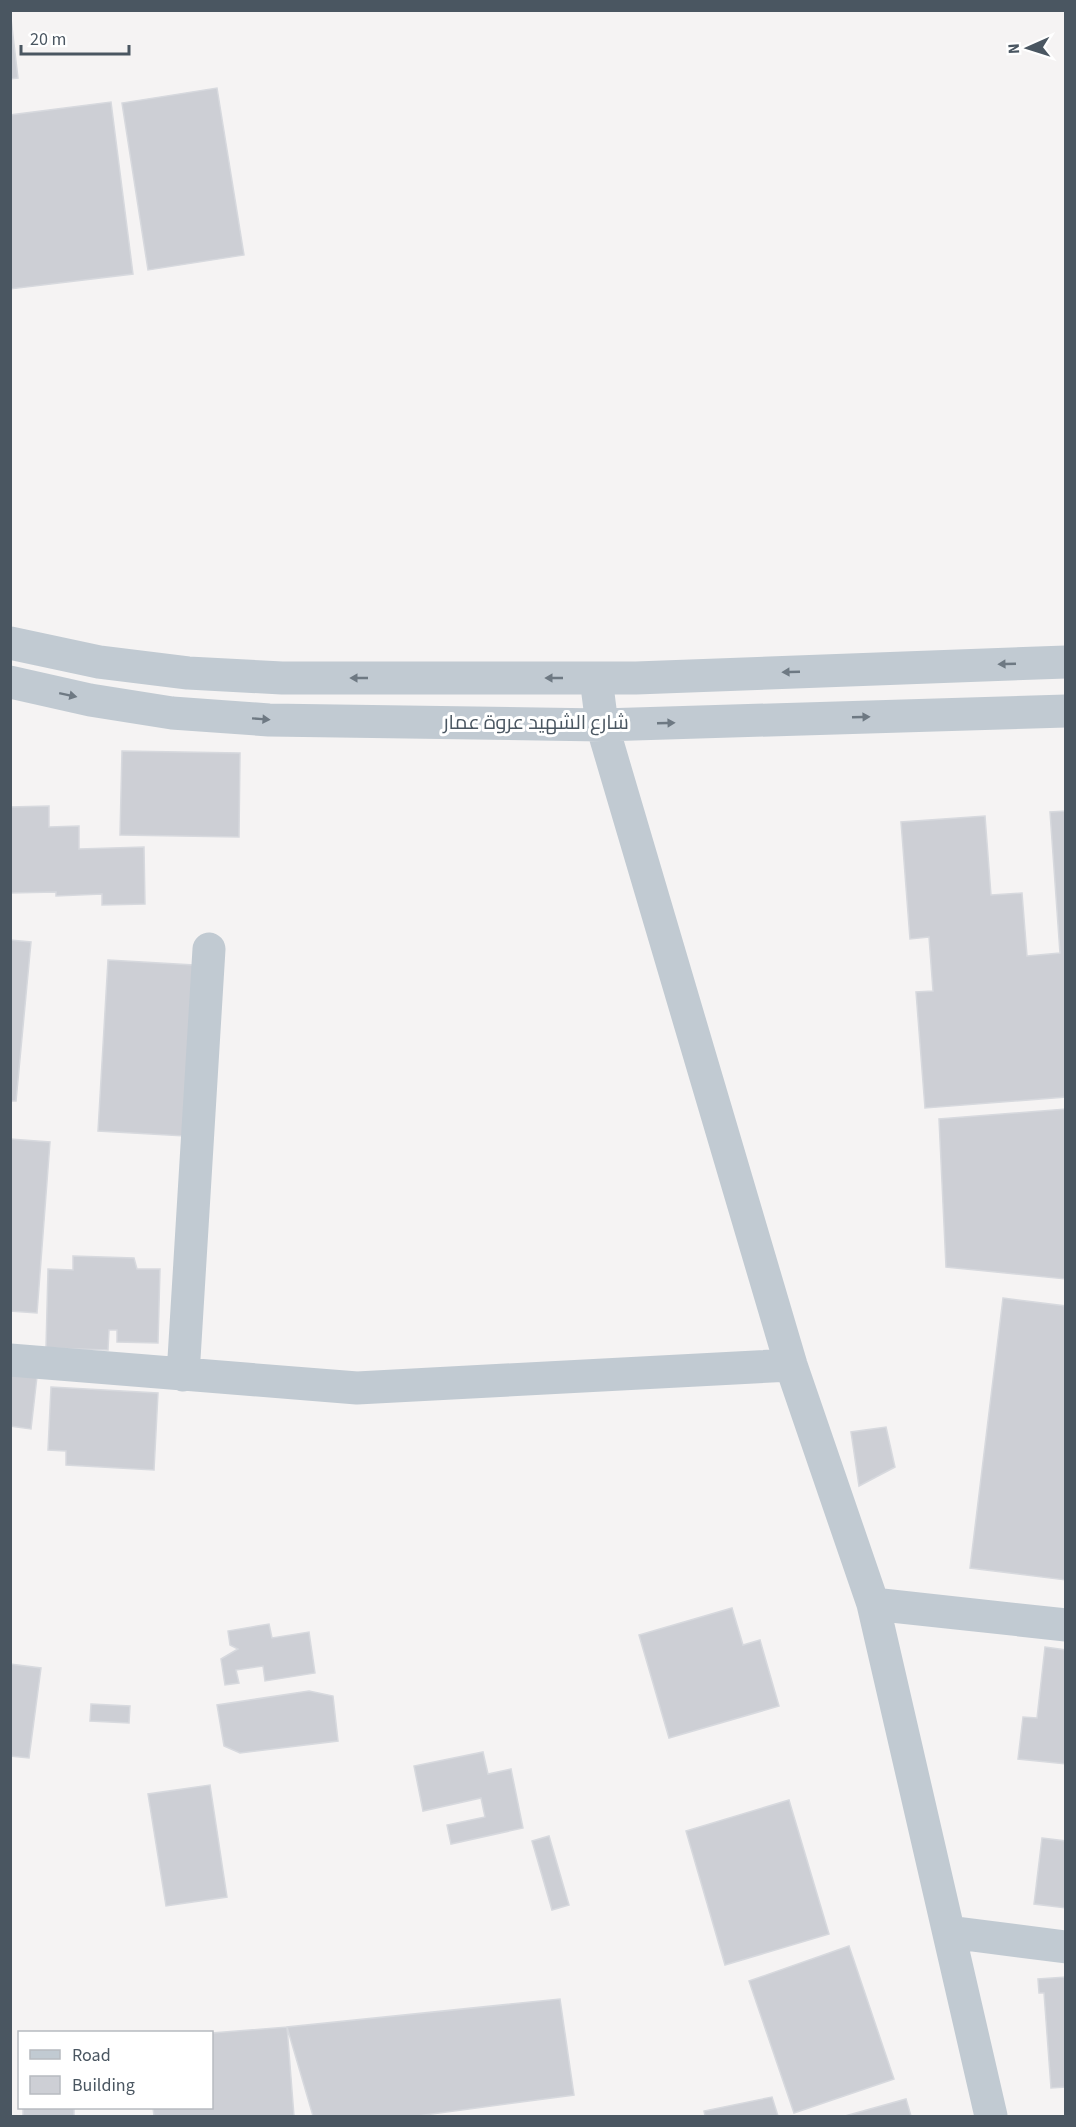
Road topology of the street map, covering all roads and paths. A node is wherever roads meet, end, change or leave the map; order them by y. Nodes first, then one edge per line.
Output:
1 (18, 639) edge
2 (1065, 662) edge
3 (596, 678) junction
4 (14, 685) edge
5 (1065, 711) edge
6 (602, 725) junction
7 (209, 949) dead end
8 (10, 1360) edge
9 (792, 1365) junction
10 (183, 1375) junction
11 (873, 1604) junction
12 (1065, 1625) edge
13 (949, 1932) junction
14 (1065, 1947) edge
15 (991, 2116) edge

3 -> 1 street
2 -> 3 street
3 - 6 street
4 -> 6 street, شارع الشهيد عروة عمار
6 -> 5 street, شارع الشهيد عروة عمار
6 - 9 street
7 - 10 street
8 - 10 street
9 - 10 street
9 - 11 street
11 - 12 street
11 - 13 street
13 - 14 street
13 - 15 street

